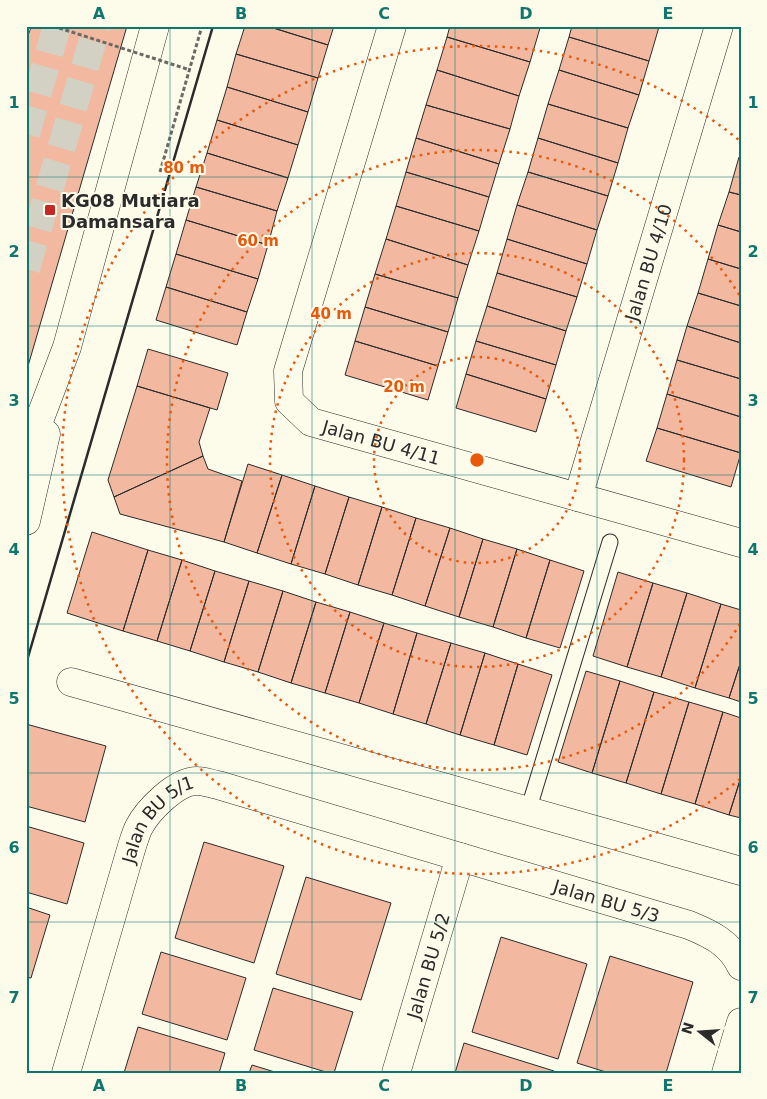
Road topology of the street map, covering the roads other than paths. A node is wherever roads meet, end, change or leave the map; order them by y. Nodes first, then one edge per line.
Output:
1 (155, 26) edge
2 (392, 26) edge
3 (719, 26) edge
4 (64, 355) junction
5 (26, 455) edge
6 (578, 497) junction
7 (26, 521) edge
8 (610, 542) dead end
9 (741, 543) edge
10 (71, 682) dead end
11 (528, 811) junction
12 (460, 857) junction
13 (741, 871) edge
14 (741, 966) edge
15 (741, 1022) edge
16 (66, 1073) edge
17 (396, 1073) edge
18 (726, 1073) edge

1 - 4 street
2 - 6 street, Jalan BU 4/11
3 - 6 street, Jalan BU 4/10
4 - 5 street
4 - 7 street
6 - 9 street, Jalan BU 4/11
8 - 11 lane
10 - 11 street
11 - 13 street
12 - 14 street, Jalan BU 5/3
12 - 16 street, Jalan BU 5/1
12 - 17 street, Jalan BU 5/2
15 - 18 street

